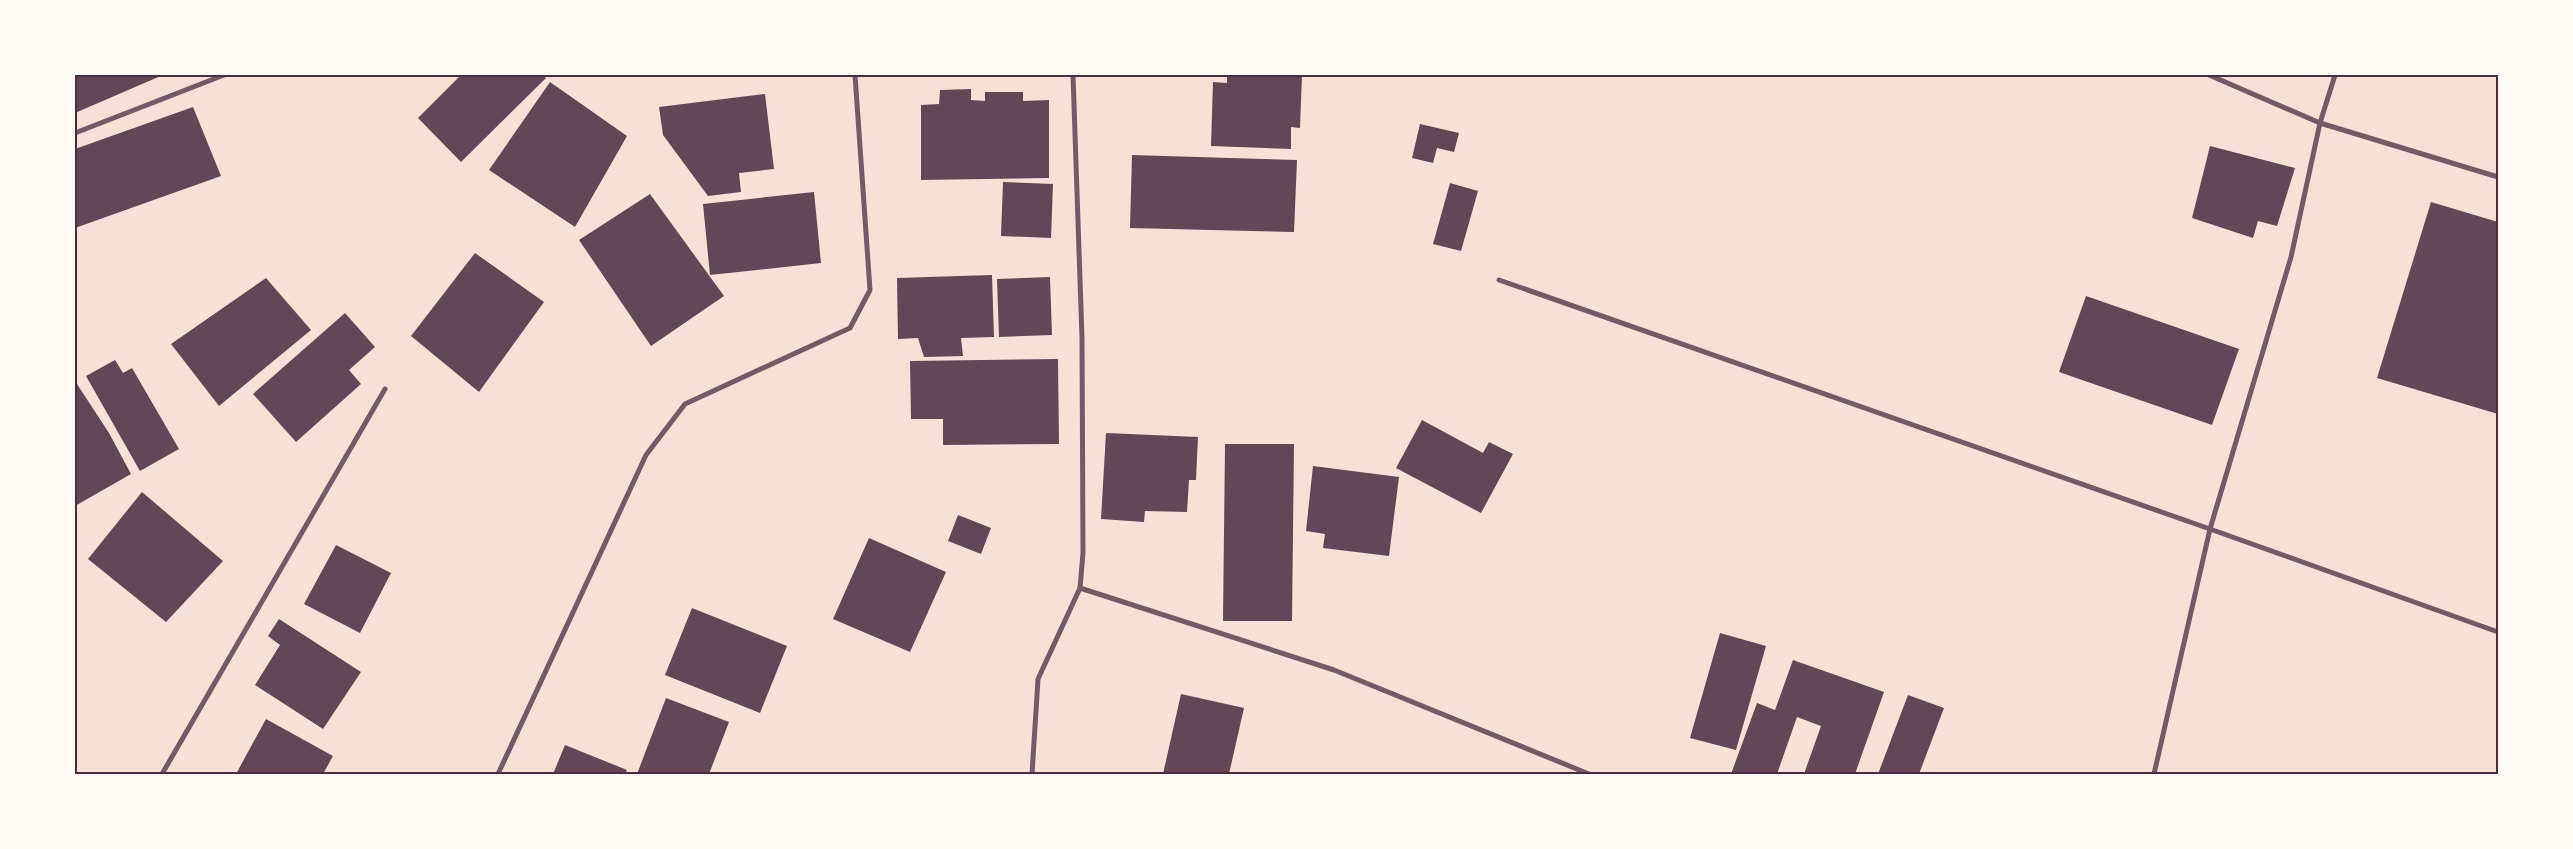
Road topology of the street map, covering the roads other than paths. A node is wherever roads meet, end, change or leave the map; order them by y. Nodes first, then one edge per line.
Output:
1 (224, 75) edge
2 (855, 75) edge
3 (1073, 75) edge
4 (2209, 75) edge
5 (2335, 75) edge
6 (2320, 123) junction
7 (75, 133) edge
8 (2498, 177) edge
9 (1498, 280) dead end
10 (385, 389) dead end
11 (2210, 529) junction
12 (1080, 588) junction
13 (2498, 632) edge
14 (162, 774) edge
15 (498, 774) edge
16 (1032, 774) edge
17 (1589, 774) edge
18 (2154, 774) edge

1 - 7 street
2 - 15 street
3 - 12 street
4 - 6 street
5 - 6 street
6 - 8 street
6 - 11 street
9 - 11 street
10 - 14 street
11 - 13 street
11 - 18 street
12 - 16 street
12 - 17 street

